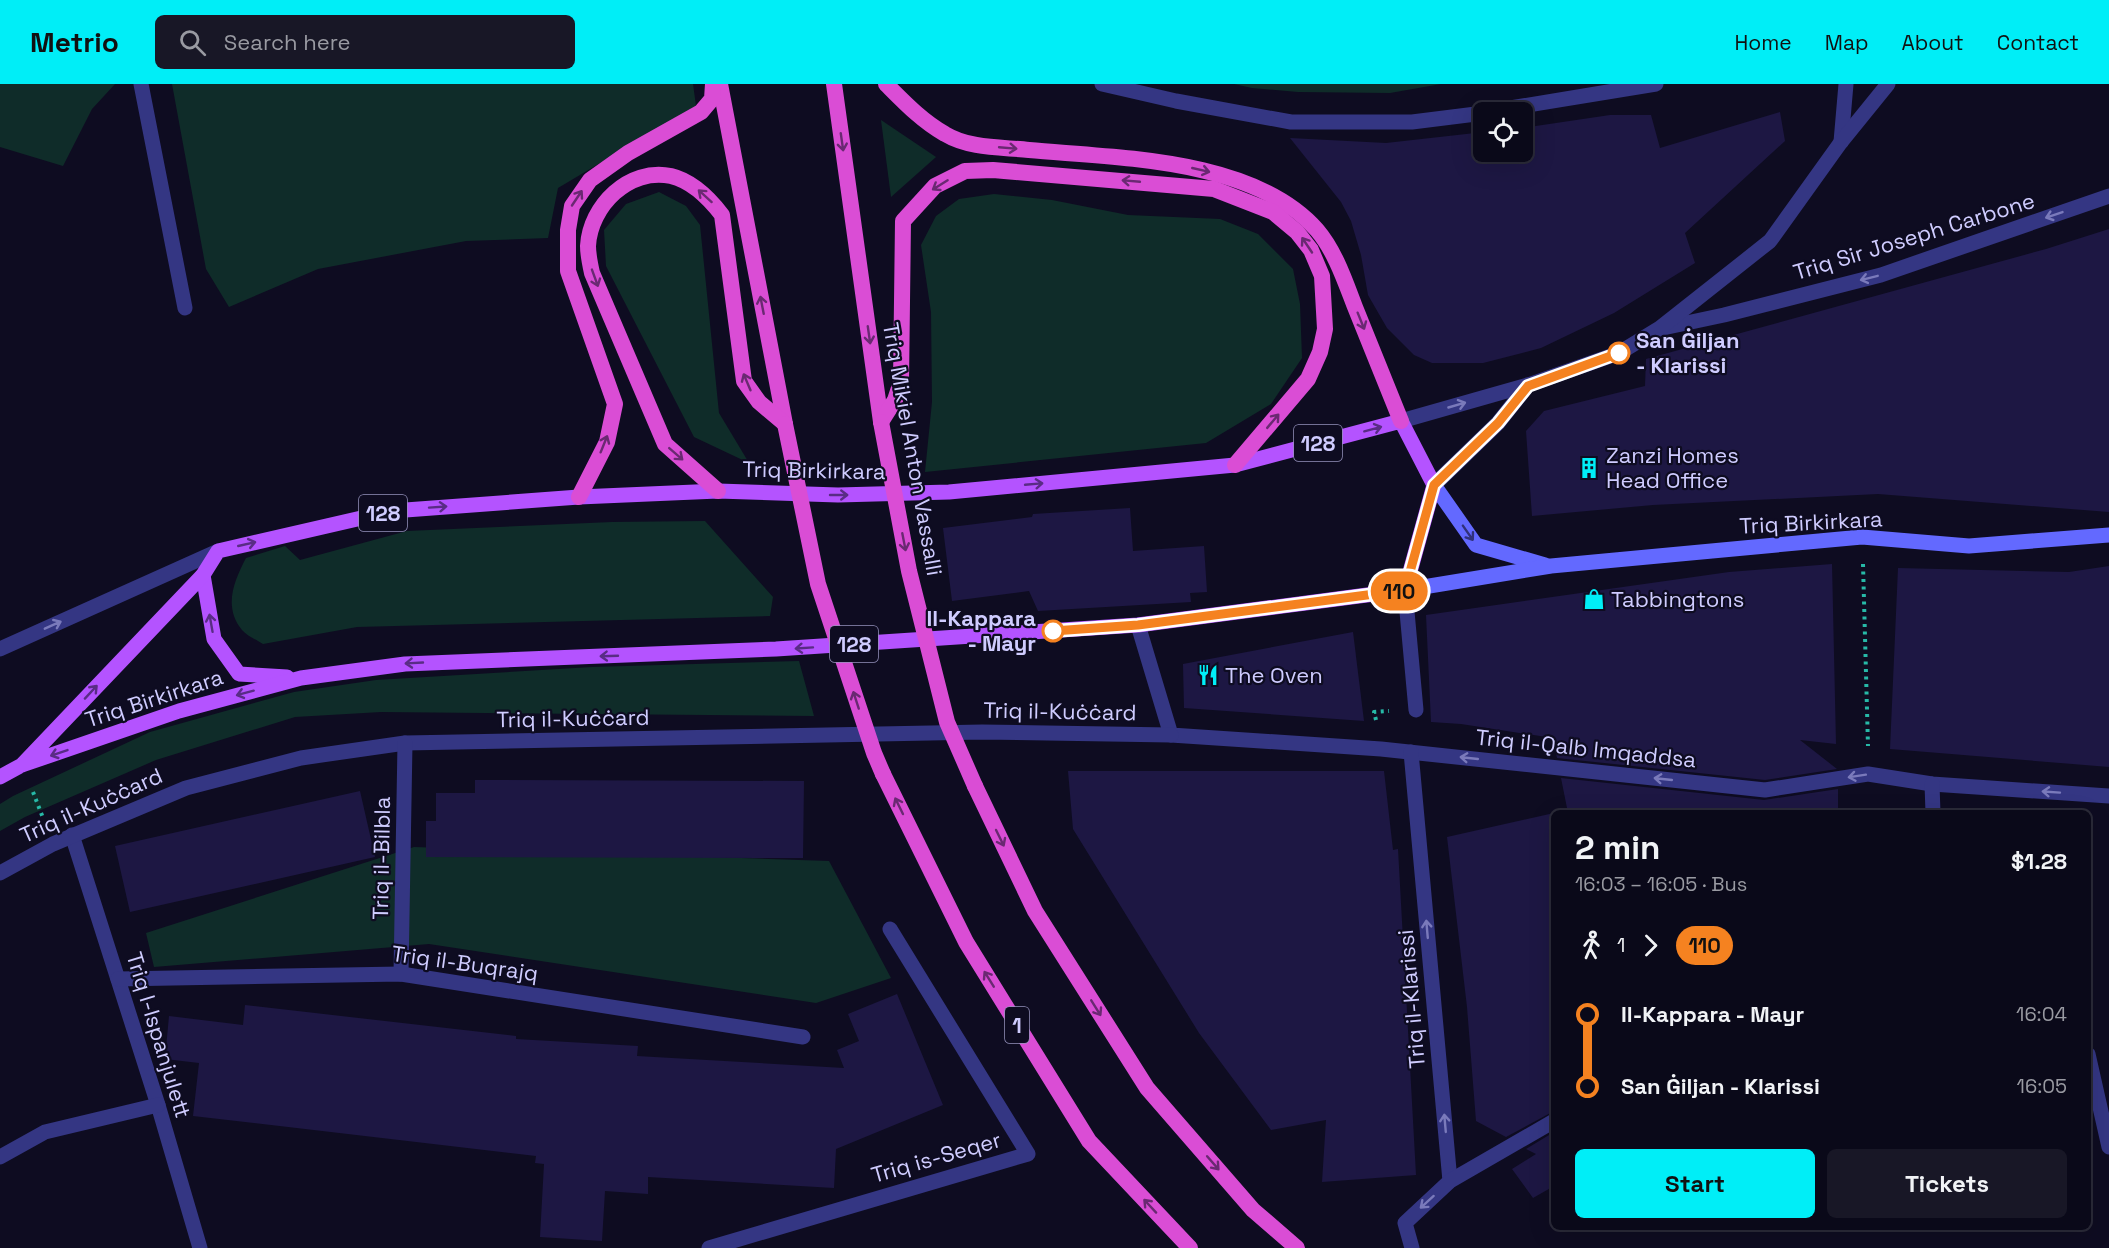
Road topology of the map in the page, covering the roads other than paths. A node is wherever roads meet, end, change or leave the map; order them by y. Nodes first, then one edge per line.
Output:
1 (141, 84) edge
2 (713, 84) edge
3 (720, 84) edge
4 (834, 84) edge
5 (886, 84) edge
6 (1102, 84) edge
7 (1656, 84) edge
8 (1846, 84) edge
9 (1888, 84) edge
10 (1533, 105) edge
11 (1473, 114) edge
12 (1841, 142) junction
13 (2109, 196) edge
14 (185, 308) dead end
15 (1660, 328) junction
16 (1528, 386) junction
17 (1401, 421) junction
18 (881, 422) junction
19 (785, 424) junction
20 (1235, 465) junction
21 (1434, 485) junction
22 (718, 491) junction
23 (579, 497) junction
24 (2109, 535) edge
25 (218, 551) junction
26 (1551, 566) junction
27 (202, 575) junction
28 (1405, 590) junction
29 (1138, 625) junction
30 (0, 649) edge
31 (301, 678) junction
32 (1416, 710) dead end
33 (1170, 735) junction
34 (405, 743) junction
35 (1411, 752) junction
36 (22, 765) junction
37 (0, 777) edge
38 (1932, 784) junction
39 (2109, 796) edge
40 (1933, 810) edge
41 (72, 836) junction
42 (0, 873) edge
43 (890, 929) dead end
44 (401, 974) junction
45 (118, 979) junction
46 (803, 1037) dead end
47 (2091, 1067) edge
48 (158, 1105) junction
49 (1551, 1123) edge
50 (2109, 1147) edge
51 (0, 1157) edge
52 (1450, 1181) junction
53 (200, 1248) edge
54 (709, 1248) edge
55 (1190, 1248) edge
56 (1297, 1248) edge
57 (1412, 1248) edge

1 - 14 street
23 -> 2 highway
19 -> 3 highway
4 -> 18 highway, Triq Mikiel Anton Vassalli
5 -> 17 highway
6 - 11 street
7 - 10 street
8 - 12 street
9 - 12 street
12 - 15 street
13 -> 15 street, Triq Sir Joseph Carbone
15 - 16 street
17 -> 16 street
16 - 21 street
20 -> 17 main road, Triq Birkirkara / 128
17 - 21 main road, Triq Birkirkara
20 -> 18 highway
18 -> 56 highway, Triq Mikiel Anton Vassalli, bridge
19 -> 22 highway
55 -> 19 highway, 1, bridge
22 -> 20 main road, Triq Birkirkara / 128
21 -> 26 main road, Triq Birkirkara
21 - 28 main road
22 - 23 main road, Triq Birkirkara / 128
25 -> 23 main road, Triq Birkirkara / 128
24 - 26 main road, Triq Birkirkara / 128
25 - 27 main road, Triq Birkirkara
30 -> 25 street
26 - 28 main road, Triq Birkirkara / 128
31 -> 27 main road, Triq Birkirkara / 128
36 -> 27 main road, Triq Birkirkara
28 - 29 main road, Triq Birkirkara / 128
28 - 32 street
29 -> 31 main road, Triq Birkirkara / 128
29 - 33 street
31 -> 36 main road, Triq Birkirkara / 128
33 - 34 street, Triq il-Kuċċard
33 - 35 street, Triq il-Qalb Imqaddsa
34 - 41 street, Triq il-Kuċċard
34 - 44 street, Triq il-Bilbla
38 -> 35 street, Triq il-Qalb Imqaddsa
52 -> 35 street, Triq il-Klarissi
36 - 37 main road, Triq Birkirkara
39 -> 38 street, Triq il-Qalb Imqaddsa
38 - 40 street
41 - 42 street, Triq il-Kuċċard
41 - 45 street, Triq l-Ispanjulett
43 - 54 street, Triq is-Seqer
44 - 45 street, Triq il-Buqrajq
44 - 46 street, Triq il-Buqrajq
45 - 48 street, Triq l-Ispanjulett
47 - 50 street
48 - 51 street
48 - 53 street, Triq l-Ispanjulett
49 - 52 street
52 -> 57 street

